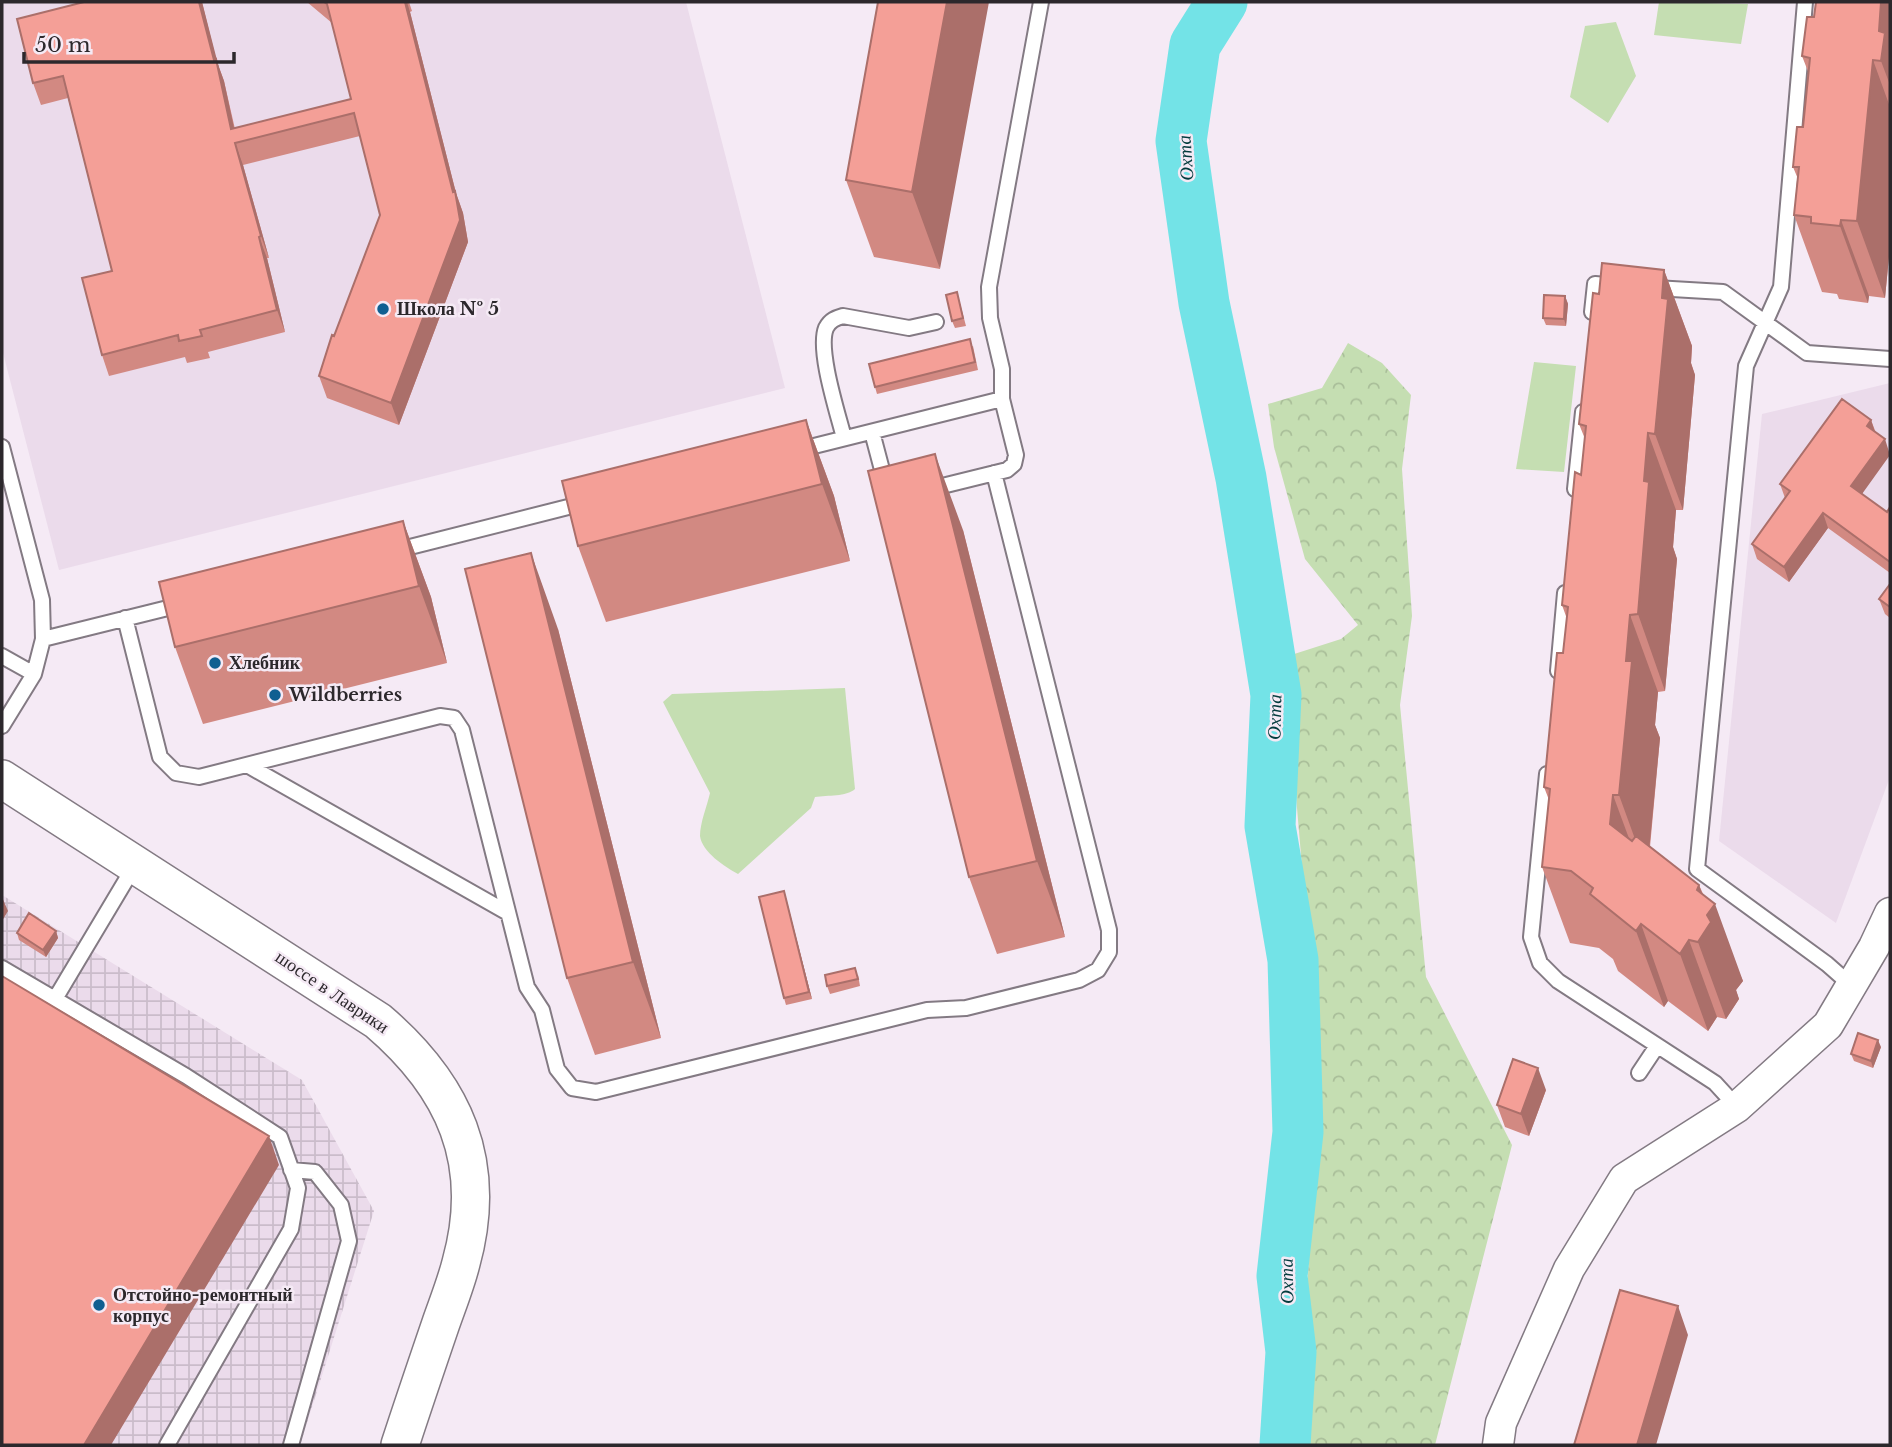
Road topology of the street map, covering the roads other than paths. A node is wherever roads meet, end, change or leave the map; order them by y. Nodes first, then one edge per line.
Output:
1 (1041, 2) edge
2 (1805, 2) edge
3 (936, 322) dead end
4 (1591, 322) edge
5 (1764, 323) junction
6 (1890, 359) edge
7 (1002, 399) junction
8 (1584, 399) edge
9 (872, 432) junction
10 (844, 438) junction
11 (2, 447) edge
12 (782, 454) edge
13 (994, 473) junction
14 (913, 494) edge
15 (892, 495) edge
16 (593, 501) edge
17 (1574, 505) edge
18 (376, 556) edge
19 (1567, 573) edge
20 (204, 598) edge
21 (125, 618) junction
22 (43, 639) junction
23 (2, 656) edge
24 (34, 674) junction
25 (1556, 682) edge
26 (2, 726) edge
27 (1549, 757) edge
28 (247, 765) junction
29 (2, 779) edge
30 (135, 864) junction
31 (508, 913) junction
32 (1890, 913) edge
33 (2, 968) edge
34 (1852, 986) junction
35 (55, 999) junction
36 (1657, 1046) junction
37 (1639, 1073) dead end
38 (1737, 1107) junction
39 (291, 1170) junction
40 (167, 1445) edge
41 (291, 1445) edge
42 (400, 1445) edge
43 (1498, 1445) edge

1 - 7 lane
2 - 5 lane
3 - 10 lane
4 - 5 lane
5 - 6 lane
5 - 34 lane
7 - 9 lane
7 - 13 lane
8 - 17 lane
9 - 10 lane
9 - 15 lane
10 - 12 lane
11 - 22 lane
13 - 14 lane
13 - 31 lane
16 - 18 lane
19 - 25 lane
20 - 21 lane
21 - 22 lane
21 - 28 lane
22 - 24 lane
23 - 24 lane
24 - 26 lane
27 - 36 lane
28 - 31 lane
28 - 31 lane
29 - 30 street, шоссе в Лаврики
30 - 35 lane
30 - 42 street, шоссе в Лаврики
32 - 34 street
33 - 35 lane
34 - 38 street
35 - 39 lane
36 - 37 lane
36 - 38 lane
38 - 43 street
39 - 40 lane
39 - 41 lane

